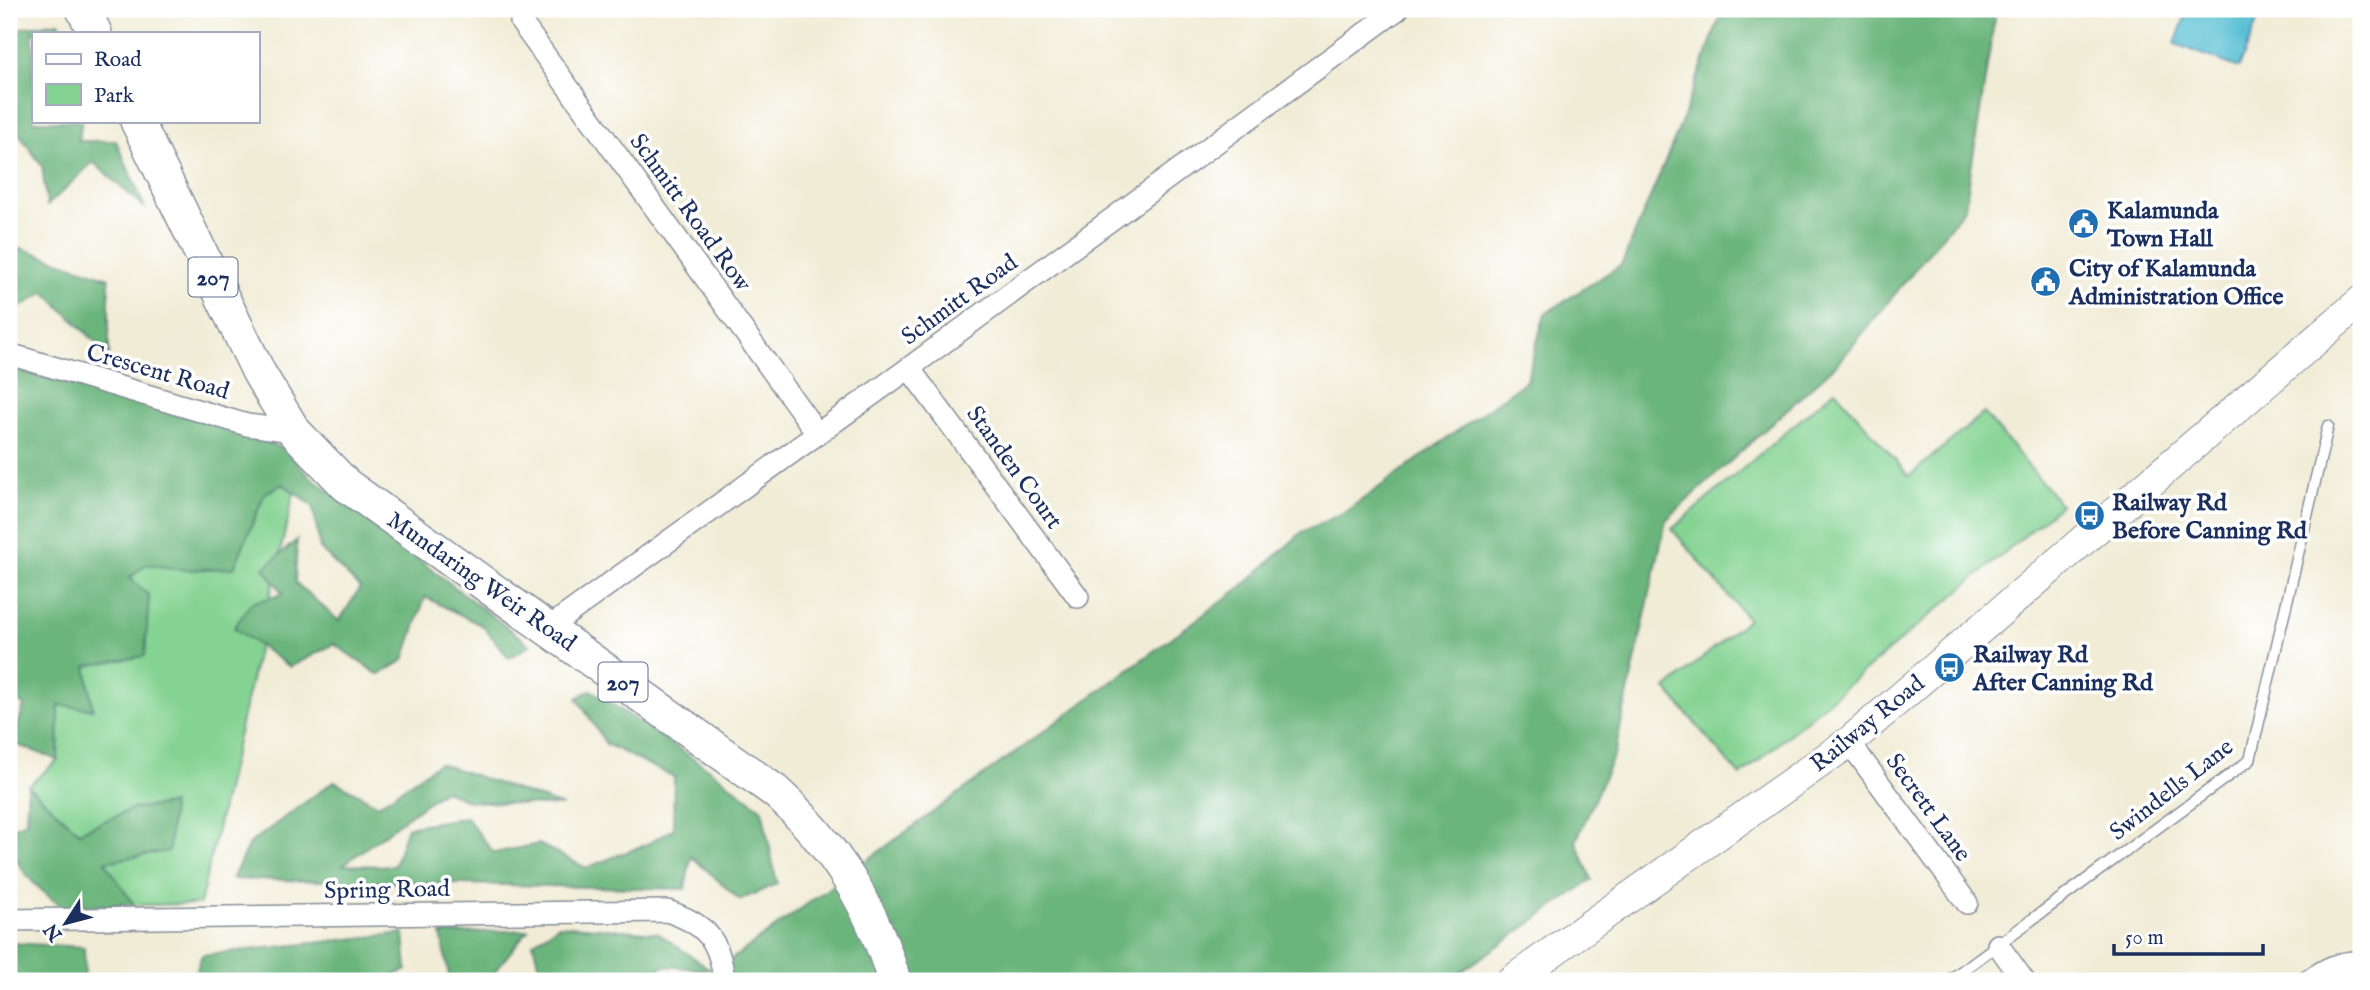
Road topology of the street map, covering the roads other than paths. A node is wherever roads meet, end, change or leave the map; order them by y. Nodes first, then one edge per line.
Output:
1 (83, 9) edge
2 (1398, 9) edge
3 (521, 22) dead end
4 (94, 32) edge
5 (137, 122) edge
6 (2361, 301) edge
7 (9, 354) edge
8 (909, 368) junction
9 (2328, 426) dead end
10 (294, 431) junction
11 (817, 433) junction
12 (1078, 597) dead end
13 (548, 628) junction
14 (1849, 742) junction
15 (1967, 902) dead end
16 (9, 920) edge
17 (1998, 945) junction
18 (2361, 962) edge
19 (724, 981) edge
20 (894, 981) edge
21 (1511, 981) edge
22 (1948, 981) edge
23 (2024, 981) edge
24 (2308, 981) edge

1 - 4 main road
2 - 8 street, Schmitt Road
3 - 11 street, Schmitt Road Row
5 - 10 main road, Mundaring Weir Road / 207
6 - 14 street, Railway Road
7 - 10 street, Crescent Road
8 - 11 street, Schmitt Road
8 - 12 street, Standen Court
9 - 17 lane, Swindells Lane
10 - 13 main road, Mundaring Weir Road / 207
11 - 13 street, Schmitt Road
13 - 20 main road, Mundaring Weir Road / 207
14 - 15 street, Secrett Lane
14 - 21 street, Railway Road
16 - 19 street, Spring Road
17 - 22 lane, Swindells Lane
17 - 23 street
18 - 24 street

